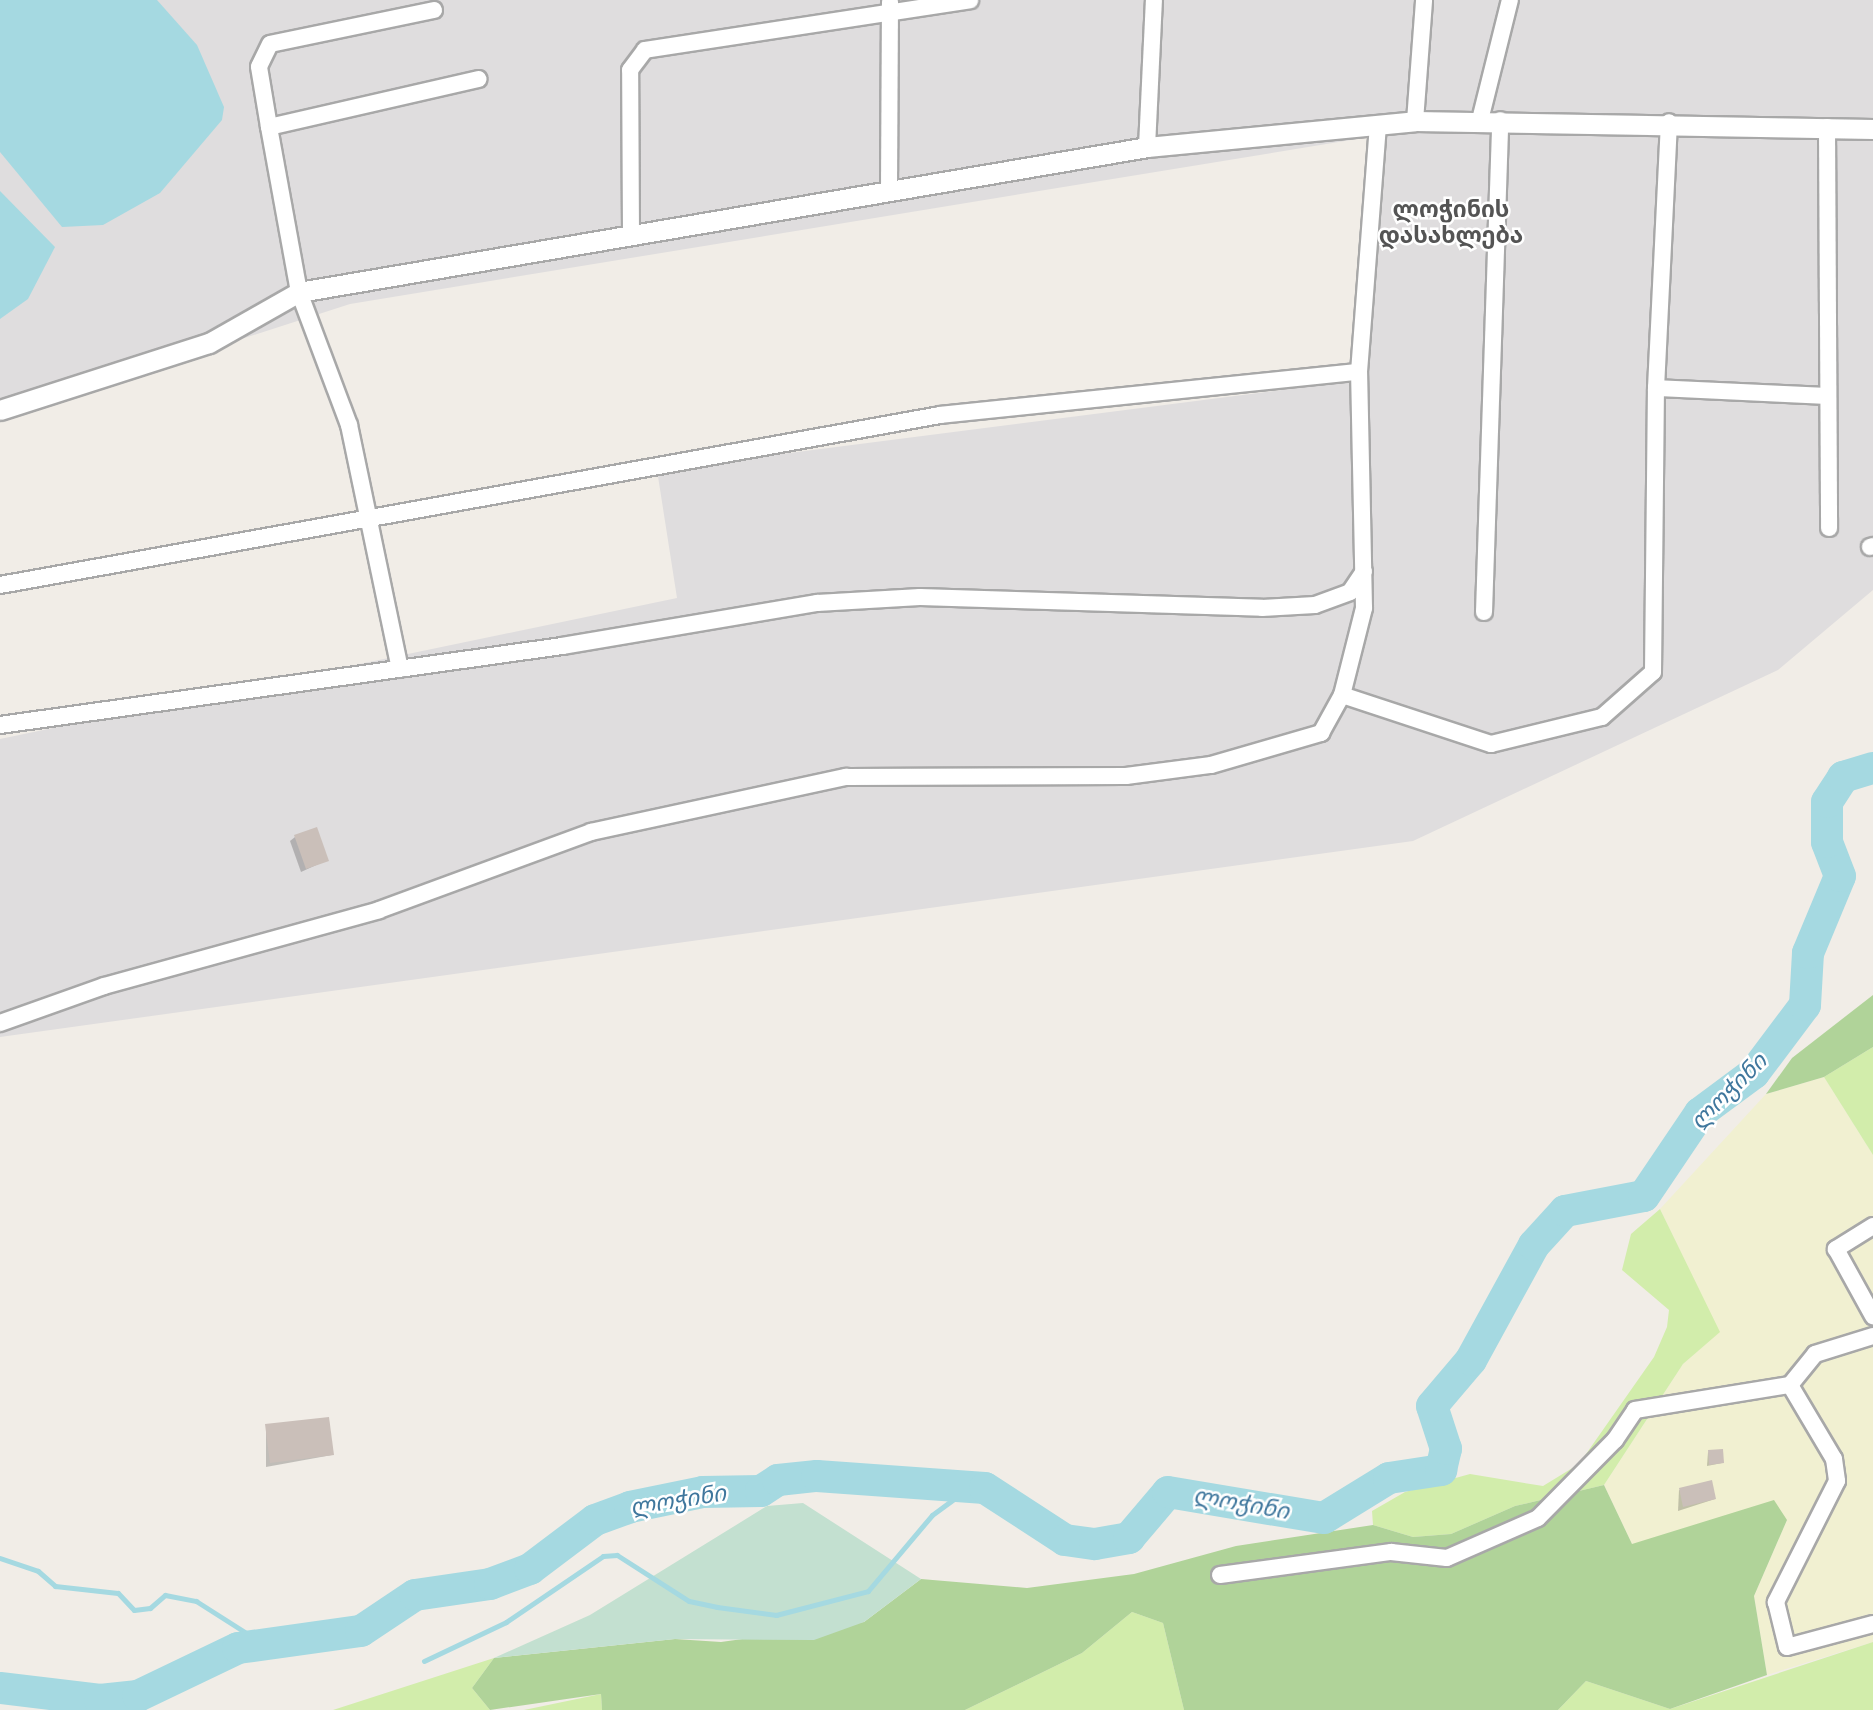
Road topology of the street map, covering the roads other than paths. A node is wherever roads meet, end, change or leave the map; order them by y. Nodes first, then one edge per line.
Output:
1 (970, 0) edge
2 (1154, 0) edge
3 (1424, 0) edge
4 (1510, 0) edge
5 (890, 5) edge
6 (434, 10) dead end
7 (479, 79) dead end
8 (1480, 120) junction
9 (1500, 120) junction
10 (1415, 121) junction
11 (1669, 122) junction
12 (1378, 125) junction
13 (269, 127) junction
14 (1827, 127) junction
15 (1873, 129) edge
16 (1147, 147) junction
17 (889, 190) junction
18 (631, 234) junction
19 (299, 292) junction
20 (1359, 372) junction
21 (1656, 388) junction
22 (1825, 396) junction
23 (0, 410) edge
24 (368, 522) junction
25 (1829, 528) dead end
26 (1364, 571) junction
27 (0, 585) edge
28 (1485, 612) dead end
29 (400, 669) junction
30 (1342, 695) junction
31 (0, 725) edge
32 (0, 1023) edge
33 (1873, 1226) edge
34 (1873, 1316) edge
35 (1873, 1336) edge
36 (1790, 1385) junction
37 (1220, 1575) dead end
38 (1873, 1624) edge

1 - 5 street
2 - 16 street
3 - 10 street
4 - 8 street
5 - 17 street
5 - 18 street
6 - 13 street
7 - 13 street
8 - 9 street
8 - 10 street
9 - 11 street
9 - 28 street
10 - 12 street
11 - 14 street
11 - 21 street
12 - 16 street
12 - 20 street
13 - 19 street
14 - 15 street
14 - 22 street
16 - 17 street
17 - 18 street
18 - 19 street
19 - 23 street
19 - 24 street
20 - 24 street
20 - 26 street
21 - 22 street
21 - 30 street
22 - 25 street
24 - 27 street
24 - 29 street
26 - 29 street
26 - 30 street
29 - 31 street
30 - 32 street
33 - 34 street
35 - 36 street
36 - 37 street
36 - 38 street

